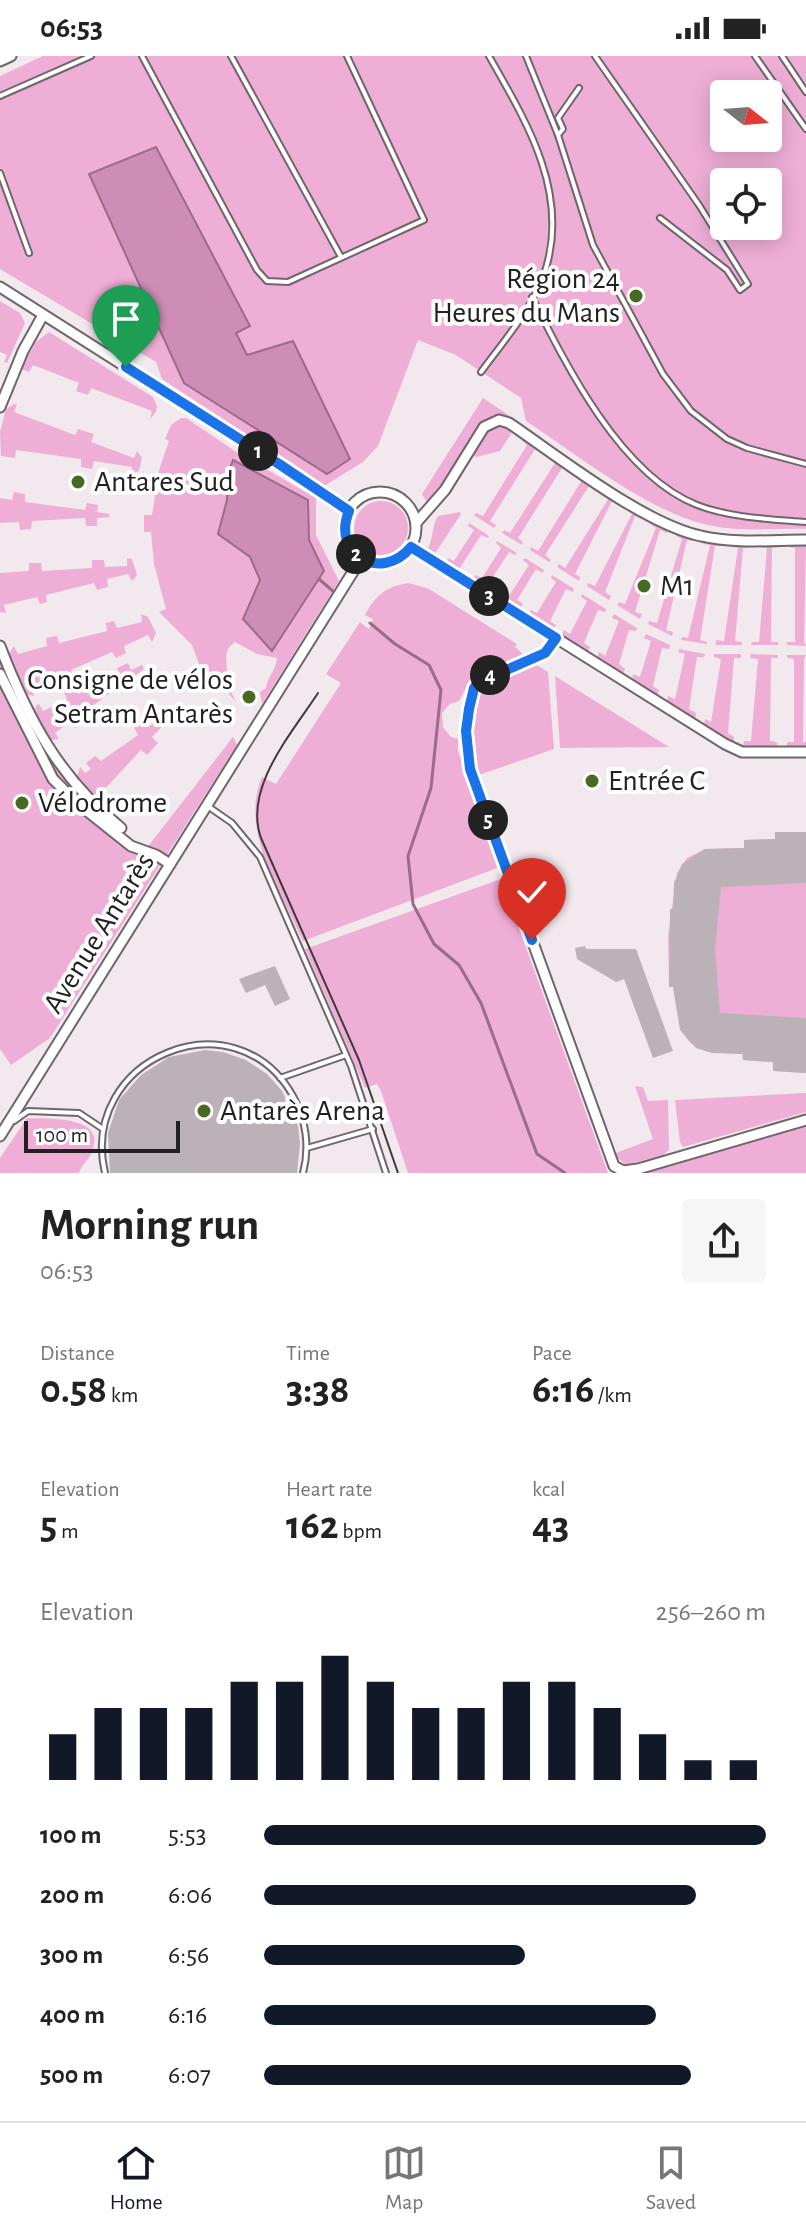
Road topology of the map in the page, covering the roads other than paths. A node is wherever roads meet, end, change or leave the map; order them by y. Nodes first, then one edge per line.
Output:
1 (11, 56) edge
2 (91, 56) edge
3 (142, 56) edge
4 (231, 56) edge
5 (347, 56) edge
6 (489, 56) edge
7 (526, 56) edge
8 (595, 56) edge
9 (755, 56) edge
10 (782, 56) edge
11 (0, 61) edge
12 (579, 88) dead end
13 (806, 92) edge
14 (0, 96) edge
15 (806, 129) edge
16 (558, 135) junction
17 (0, 173) edge
18 (660, 218) dead end
19 (29, 253) dead end
20 (341, 257) junction
21 (0, 287) edge
22 (532, 297) junction
23 (43, 315) junction
24 (481, 372) dead end
25 (0, 407) edge
26 (806, 464) edge
27 (349, 511) junction
28 (806, 522) edge
29 (416, 523) junction
30 (806, 540) edge
31 (411, 547) junction
32 (361, 559) junction
33 (556, 638) junction
34 (0, 646) edge
35 (0, 674) edge
36 (806, 752) edge
37 (207, 805) junction
38 (121, 828) dead end
39 (170, 864) junction
40 (346, 1055) junction
41 (280, 1078) junction
42 (806, 1120) edge
43 (103, 1129) junction
44 (373, 1129) junction
45 (1, 1133) edge
46 (307, 1148) junction
47 (105, 1173) edge
48 (303, 1173) edge
49 (386, 1173) edge

1 - 11 street
2 - 14 lane
3 - 20 lane
4 - 20 lane
5 - 20 lane
6 - 22 lane
7 - 16 lane
8 - 18 lane
9 - 15 lane
10 - 13 lane
12 - 16 lane
16 - 26 lane
17 - 19 lane
21 - 23 street
22 - 24 lane
22 - 28 lane
23 - 25 street
23 - 27 street
27 - 29 street
27 - 32 street
29 - 30 street
29 - 31 street
31 - 32 street
31 - 33 street
32 - 37 street, Avenue Antarès
33 - 36 street
33 - 42 street
34 - 38 street
35 - 39 street
37 - 39 street, Avenue Antarès
37 - 40 lane
39 - 45 street, Avenue Antarès
40 - 41 lane
40 - 44 lane
41 - 43 lane
41 - 46 lane
43 - 45 lane
43 - 47 lane
44 - 46 lane
44 - 49 lane
46 - 48 lane

